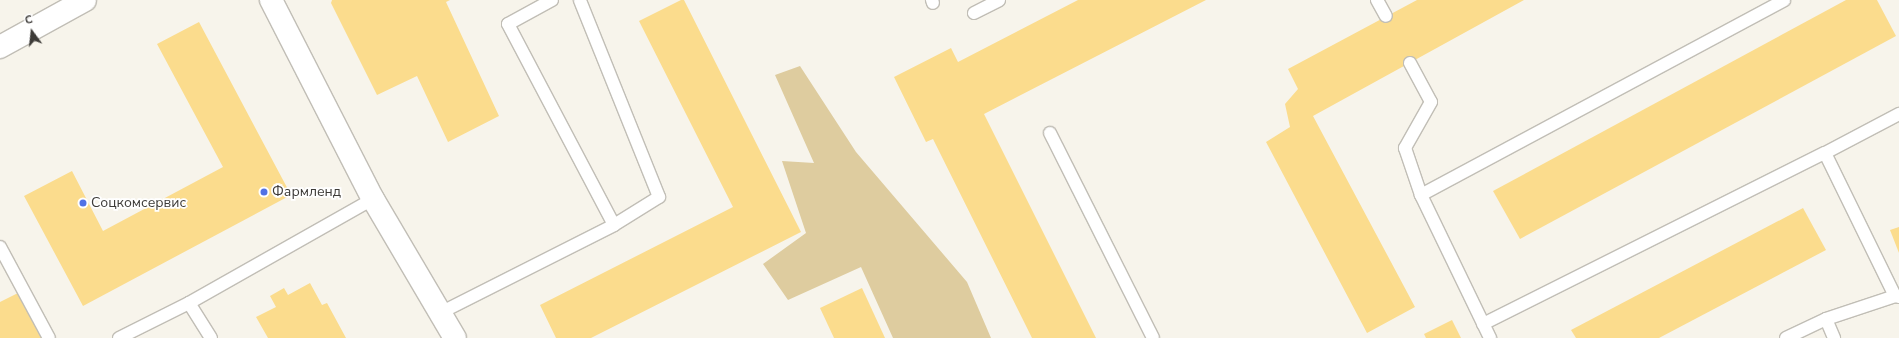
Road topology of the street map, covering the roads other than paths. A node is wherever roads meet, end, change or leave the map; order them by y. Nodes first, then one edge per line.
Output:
1 (271, 0) edge
2 (552, 0) edge
3 (580, 0) edge
4 (999, 0) edge
5 (1377, 0) edge
6 (1784, 0) edge
7 (77, 2) edge
8 (974, 13) dead end
9 (1386, 16) dead end
10 (0, 47) edge
11 (1410, 62) dead end
12 (1899, 114) edge
13 (1050, 133) dead end
14 (1825, 153) junction
15 (1421, 195) junction
16 (373, 199) junction
17 (614, 225) junction
18 (0, 247) edge
19 (1897, 296) edge
20 (189, 302) junction
21 (440, 313) junction
22 (1826, 319) junction
23 (1483, 324) junction
24 (49, 338) edge
25 (119, 338) edge
26 (211, 338) edge
27 (455, 338) edge
28 (1152, 338) edge
29 (1490, 338) edge
30 (1786, 338) edge
31 (1834, 338) edge

1 - 16 street
2 - 17 lane
3 - 17 lane
4 - 8 lane
5 - 9 lane
6 - 15 lane
7 - 10 street
11 - 15 lane
12 - 14 lane
13 - 28 lane
14 - 19 lane
14 - 23 lane
15 - 23 lane
16 - 20 lane
16 - 21 street
17 - 21 lane
18 - 24 lane
19 - 22 lane
20 - 25 lane
20 - 26 lane
21 - 27 street
22 - 30 lane
22 - 31 lane
23 - 29 lane

